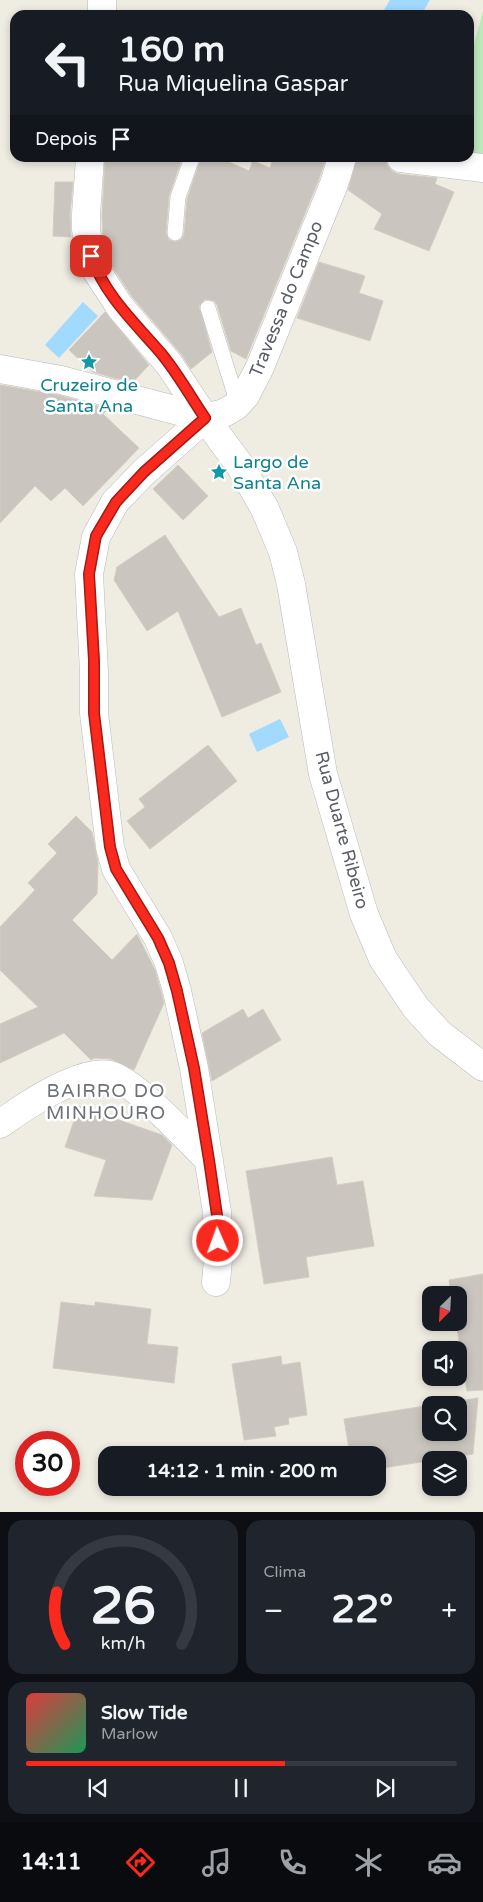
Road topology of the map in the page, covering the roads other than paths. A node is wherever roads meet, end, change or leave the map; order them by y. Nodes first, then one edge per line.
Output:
1 (90, 162) edge
2 (191, 162) edge
3 (341, 162) edge
4 (434, 162) edge
5 (483, 168) edge
6 (175, 233) dead end
7 (208, 308) dead end
8 (0, 369) edge
9 (238, 404) junction
10 (205, 418) junction
11 (483, 1067) edge
12 (0, 1124) edge
13 (209, 1160) junction
14 (216, 1282) dead end

1 - 10 street
2 - 6 lane
3 - 9 street, Travessa do Campo
4 - 5 street
7 - 9 lane
8 - 10 street
9 - 10 street
10 - 11 street, Rua Duarte Ribeiro
10 - 13 street
12 - 13 street
13 - 14 street

